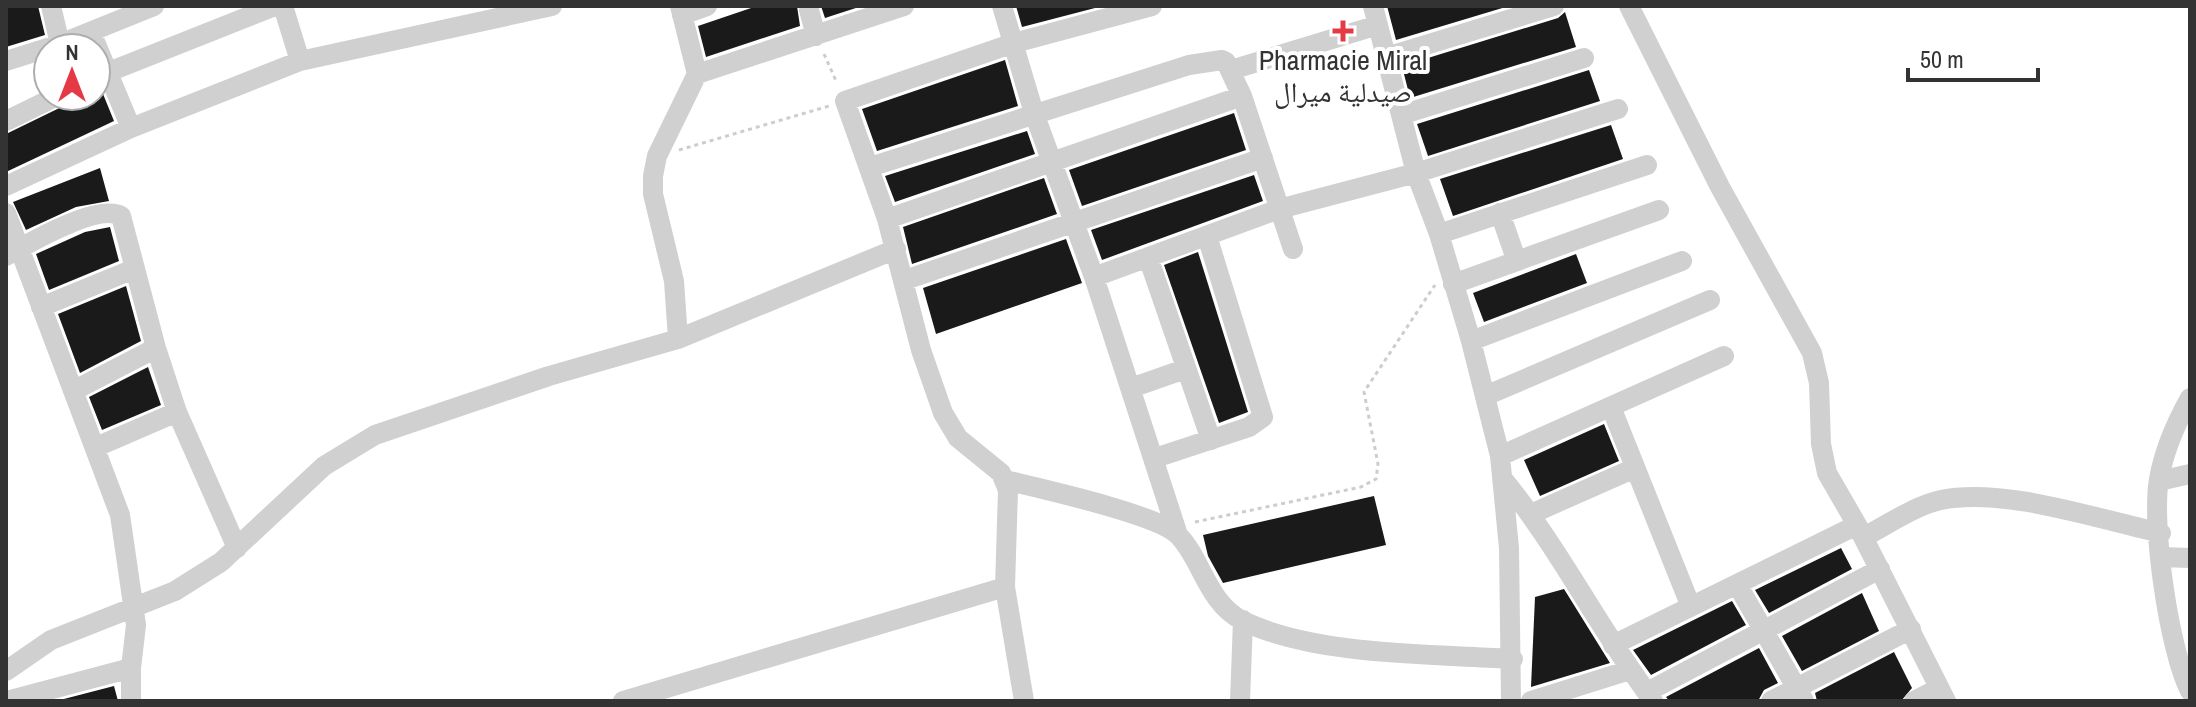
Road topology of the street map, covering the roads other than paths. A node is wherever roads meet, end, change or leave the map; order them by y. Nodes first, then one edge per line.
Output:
1 (51, 6) edge
2 (154, 6) edge
3 (275, 6) edge
4 (283, 6) edge
5 (552, 6) edge
6 (707, 6) edge
7 (1002, 6) edge
8 (1152, 6) edge
9 (1554, 6) edge
10 (1629, 6) edge
11 (899, 7) edge
12 (681, 10) edge
13 (809, 10) dead end
14 (116, 14) edge
15 (1376, 16) edge
16 (57, 32) edge
17 (91, 32) edge
18 (816, 36) junction
19 (1014, 43) junction
20 (32, 53) edge
21 (1386, 57) junction
22 (1584, 58) dead end
23 (6, 61) edge
24 (300, 61) junction
25 (112, 70) edge
26 (1231, 70) junction
27 (697, 74) junction
28 (112, 93) edge
29 (1242, 96) junction
30 (32, 108) edge
31 (1618, 109) dead end
32 (1034, 113) junction
33 (1404, 114) junction
34 (6, 121) edge
35 (131, 128) junction
36 (1263, 158) junction
37 (1052, 162) junction
38 (1647, 165) dead end
39 (870, 167) junction
40 (1416, 173) junction
41 (6, 186) edge
42 (1279, 209) junction
43 (1659, 210) dead end
44 (6, 213) edge
45 (1500, 213) junction
46 (887, 219) junction
47 (1074, 223) junction
48 (1439, 234) junction
49 (1207, 236) junction
50 (896, 249) junction
51 (1293, 249) dead end
52 (13, 252) edge
53 (1148, 257) junction
54 (1516, 259) junction
55 (1682, 261) dead end
56 (134, 269) junction
57 (1450, 275) junction
58 (1094, 277) junction
59 (905, 280) junction
60 (1710, 300) dead end
61 (41, 307) junction
62 (678, 339) junction
63 (1471, 341) junction
64 (156, 348) junction
65 (1724, 356) dead end
66 (1185, 369) junction
67 (1131, 388) junction
68 (73, 391) junction
69 (1485, 396) junction
70 (2190, 398) edge
71 (1611, 407) junction
72 (177, 412) junction
73 (1211, 440) junction
74 (96, 447) junction
75 (1500, 456) junction
76 (1155, 458) junction
77 (1635, 468) junction
78 (2190, 474) edge
79 (1503, 479) junction
80 (1005, 480) junction
81 (2159, 481) junction
82 (1531, 514) junction
83 (1176, 530) junction
84 (1860, 531) junction
85 (2161, 533) junction
86 (237, 548) junction
87 (2162, 557) junction
88 (2190, 558) edge
89 (1880, 569) junction
90 (1737, 584) junction
91 (1005, 587) junction
92 (135, 607) junction
93 (1691, 607) junction
94 (1243, 620) junction
95 (1911, 629) junction
96 (1761, 632) junction
97 (1613, 645) junction
98 (1513, 659) junction
99 (131, 668) junction
100 (1630, 670) junction
101 (6, 671) edge
102 (2190, 691) edge
103 (1799, 695) edge
104 (1942, 695) edge
105 (1650, 697) edge
106 (7, 701) edge
107 (131, 701) edge
108 (623, 701) edge
109 (1024, 701) edge
110 (1240, 701) edge
111 (1511, 701) edge
112 (1531, 701) edge
113 (1771, 701) edge
114 (1914, 701) edge

1 - 16 street
2 - 14 street
3 - 25 street
4 - 24 street
5 - 24 street
6 - 12 street
7 - 19 street
8 - 19 street
9 - 21 street
10 - 84 street
11 - 18 street
12 - 27 street
13 - 18 street
14 - 17 street
15 - 21 street
15 - 26 street
18 - 27 street
19 - 32 street
19 - 39 street
20 - 23 street
21 - 33 street
22 - 33 street
24 - 35 street
26 - 29 street
26 - 32 street
27 - 62 street
28 - 35 street
29 - 36 street
29 - 37 street
30 - 34 street
31 - 40 street
32 - 37 street
32 - 39 street
33 - 40 street
35 - 41 street
36 - 42 street
36 - 47 street
37 - 46 street
37 - 47 street
38 - 45 street
39 - 46 street
40 - 42 street
40 - 48 street
42 - 49 street
42 - 51 street
43 - 54 street
44 - 52 street
45 - 48 street
45 - 54 street
46 - 50 street
47 - 58 street
47 - 59 street
48 - 57 street
49 - 53 street
49 - 73 street
50 - 59 street
50 - 62 street
52 - 56 street
52 - 61 street
53 - 58 street
53 - 66 street
54 - 57 street
55 - 63 street
56 - 61 street
56 - 64 street
57 - 63 street
58 - 67 street
59 - 80 street
60 - 69 street
61 - 68 street
62 - 86 street
63 - 69 street
64 - 68 street
64 - 72 street
65 - 71 street
66 - 67 street
66 - 73 street
67 - 76 street
68 - 74 street
69 - 75 street
70 - 81 street
71 - 75 street
71 - 77 street
72 - 74 street
72 - 86 street
73 - 76 street
74 - 92 street
75 - 79 street
76 - 83 street
77 - 82 street
77 - 93 street
78 - 81 street
79 - 82 street
79 - 98 street
80 - 83 street
80 - 91 street
81 - 85 street
82 - 97 street
83 - 94 street
84 - 85 street
84 - 89 street
84 - 90 street
85 - 87 street
86 - 92 street
87 - 88 street
87 - 102 street
89 - 95 street
89 - 96 street
90 - 93 street
90 - 96 street
91 - 108 street
91 - 109 street
92 - 99 street
92 - 101 street
93 - 97 street
94 - 98 street
94 - 110 street
95 - 103 street
95 - 104 street
96 - 103 street
96 - 105 street
97 - 100 street
98 - 111 street
99 - 106 street
99 - 107 street
100 - 105 street
100 - 112 street
103 - 113 street
104 - 114 street

